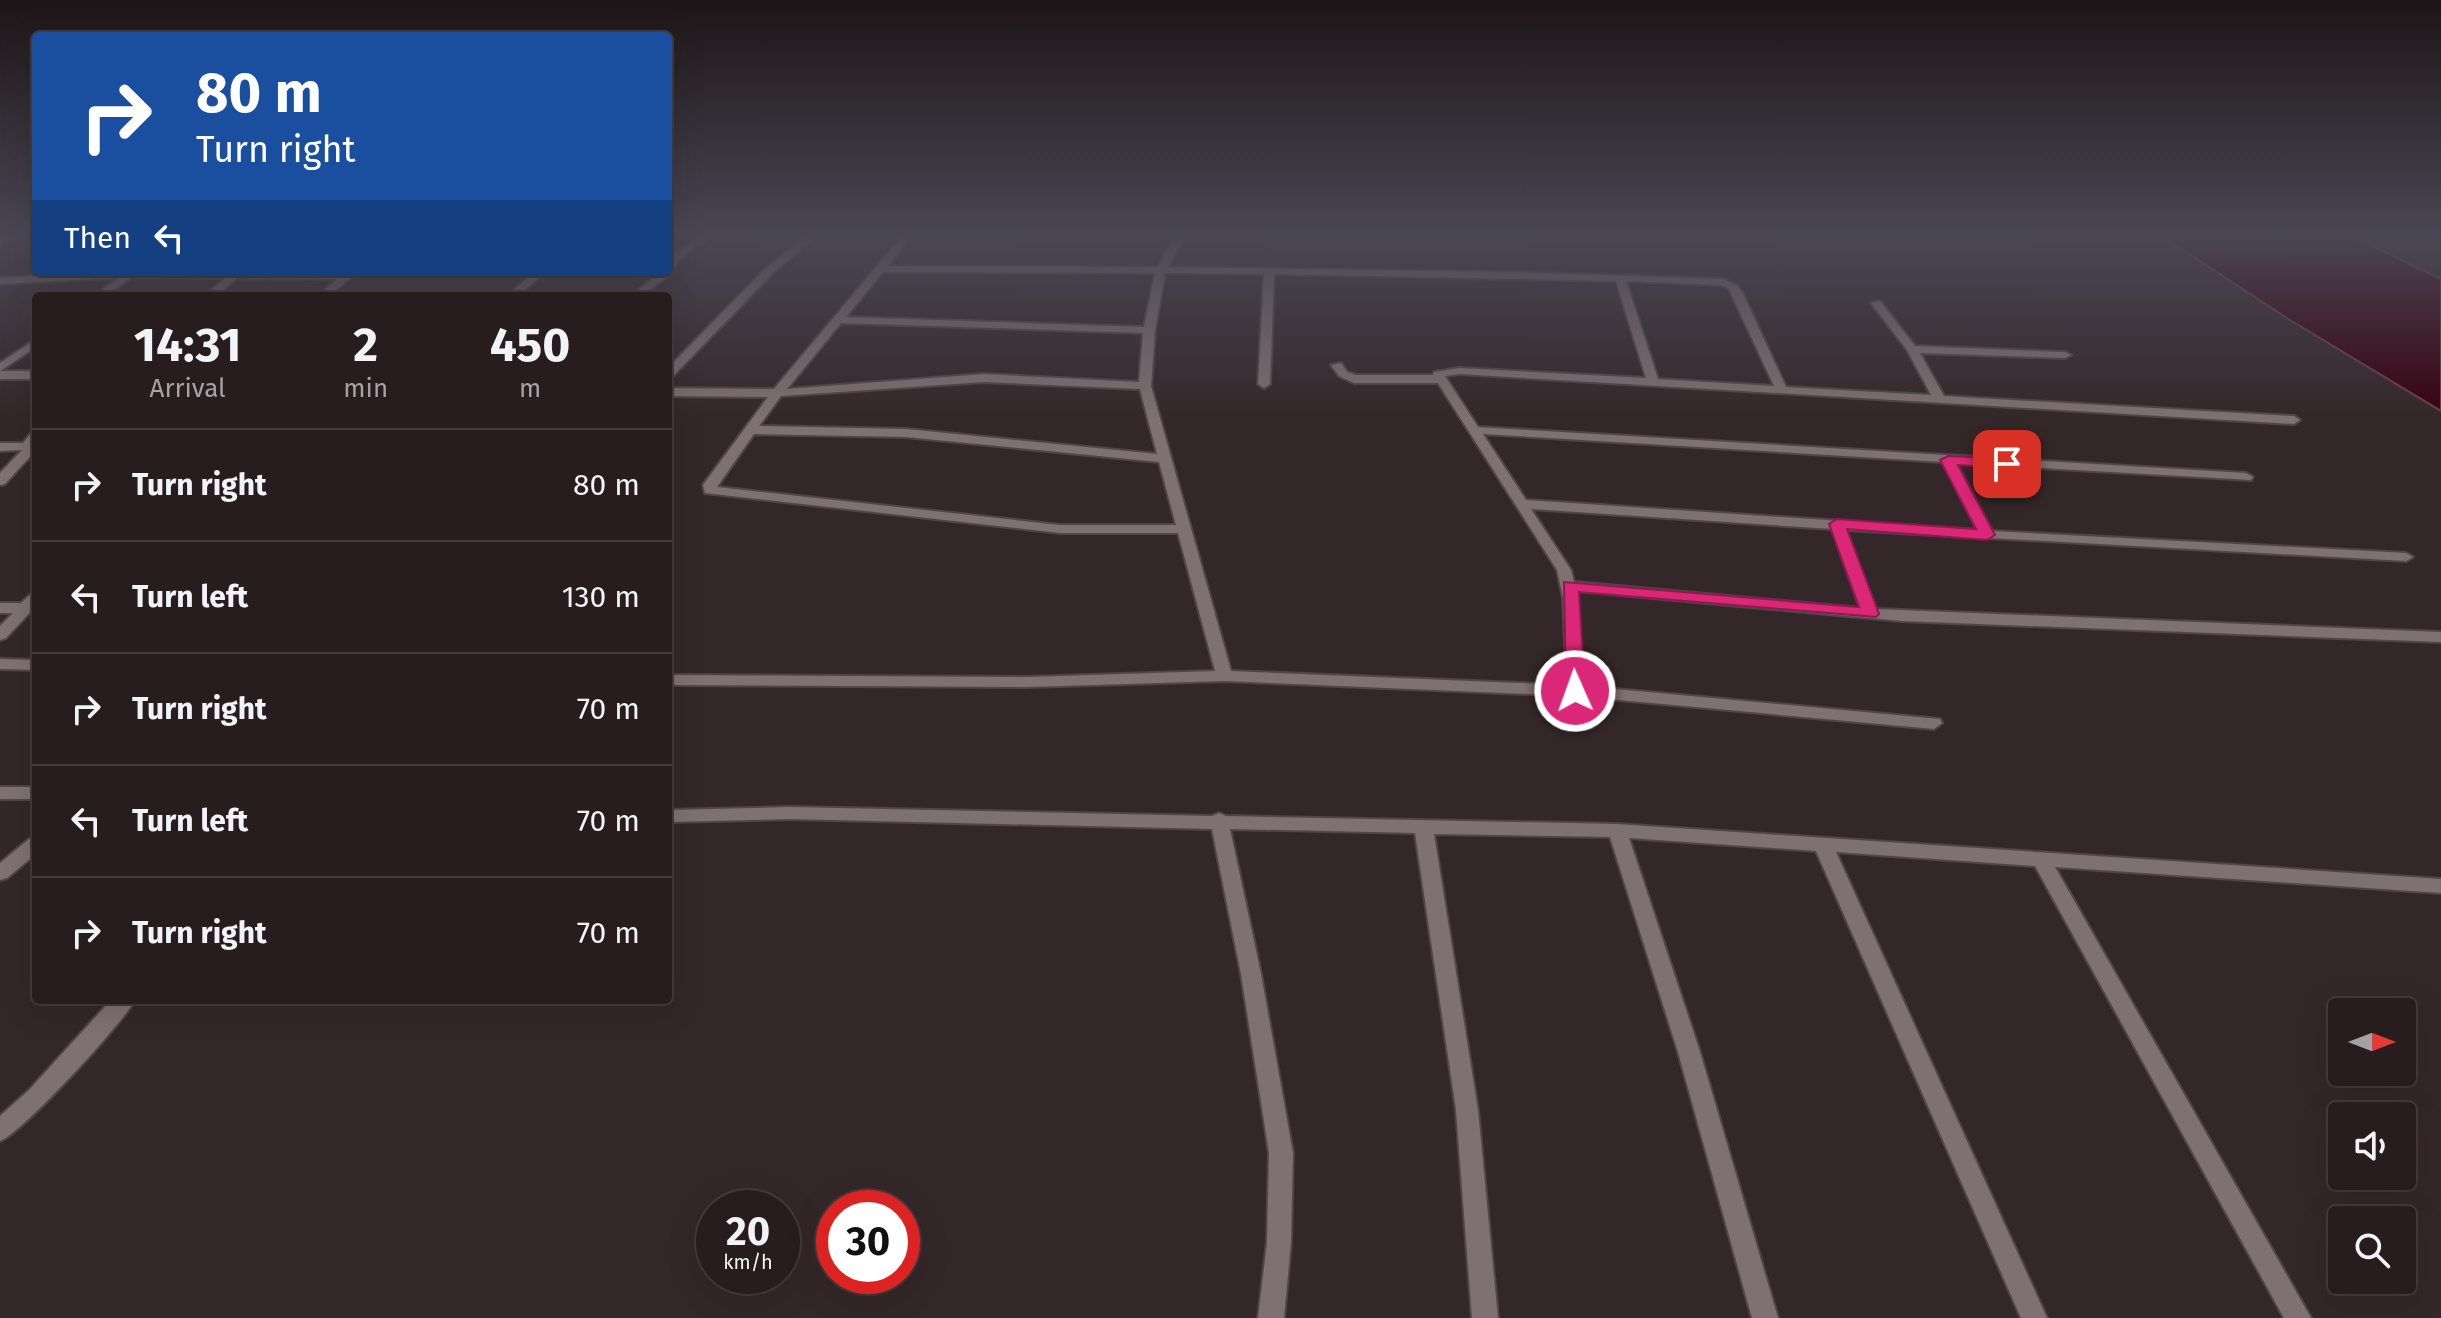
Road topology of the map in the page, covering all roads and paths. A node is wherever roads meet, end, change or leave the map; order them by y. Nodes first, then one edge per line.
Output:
1 (744, 297) edge
2 (858, 297) edge
3 (1156, 297) edge
4 (1268, 297) edge
5 (1626, 297) edge
6 (1739, 297) edge
7 (1876, 303) dead end
8 (840, 320) junction
9 (1149, 330) junction
10 (32, 345) edge
11 (1912, 349) junction
12 (2065, 355) dead end
13 (1337, 365) dead end
14 (0, 368) edge
15 (672, 371) edge
16 (0, 375) edge
17 (16, 375) junction
18 (32, 375) edge
19 (1438, 379) junction
20 (1653, 381) junction
21 (1264, 384) dead end
22 (0, 385) edge
23 (1145, 386) junction
24 (1781, 389) junction
25 (672, 392) edge
26 (777, 393) junction
27 (1940, 400) junction
28 (2294, 420) dead end
29 (750, 430) junction
30 (1473, 430) junction
31 (32, 443) edge
32 (32, 446) edge
33 (0, 447) edge
34 (1165, 459) junction
35 (1948, 460) junction
36 (2246, 477) dead end
37 (0, 481) edge
38 (1525, 504) junction
39 (1837, 524) junction
40 (1184, 529) junction
41 (1987, 535) junction
42 (2406, 557) dead end
43 (1570, 586) junction
44 (31, 603) edge
45 (0, 608) edge
46 (1870, 614) junction
47 (0, 635) edge
48 (2441, 637) edge
49 (0, 664) edge
50 (32, 665) edge
51 (1224, 676) junction
52 (672, 680) edge
53 (1575, 691) junction
54 (1934, 723) dead end
55 (0, 793) edge
56 (32, 793) edge
57 (672, 816) edge
58 (1219, 820) junction
59 (1423, 825) junction
60 (1617, 831) junction
61 (1823, 845) junction
62 (32, 847) edge
63 (2041, 859) junction
64 (0, 873) edge
65 (2441, 886) edge
66 (120, 1004) edge
67 (0, 1131) edge
68 (1271, 1318) edge
69 (1485, 1318) edge
70 (1765, 1318) edge
71 (2034, 1318) edge
72 (2298, 1318) edge

1 - 15 street
2 - 8 street
3 - 9 street
4 - 21 street
5 - 20 street
6 - 24 street
7 - 11 street
8 - 9 street
8 - 26 street
9 - 23 street
10 - 14 street
11 - 12 street
11 - 27 street
13 - 19 street
16 - 17 street
17 - 18 street
17 - 22 street
19 - 20 street
19 - 30 street
20 - 24 street
23 - 26 street
23 - 34 street
24 - 27 street
25 - 26 street
26 - 29 street
27 - 28 street
29 - 34 street
29 - 40 street
30 - 35 street
30 - 38 street
31 - 33 street
32 - 37 street
34 - 40 street
35 - 36 street
35 - 41 street
38 - 39 street
38 - 43 street
39 - 41 street
39 - 46 street
40 - 51 street
41 - 42 street
43 - 46 street
43 - 53 street
44 - 45 street
44 - 47 street
46 - 48 street
49 - 50 street
51 - 52 street
51 - 53 street
53 - 54 street
55 - 56 street
57 - 58 street
58 - 59 street
58 - 68 street
59 - 60 street
59 - 69 street
60 - 61 street
60 - 70 street
61 - 63 street
61 - 71 street
62 - 64 street
63 - 65 street
63 - 72 street
66 - 67 street

